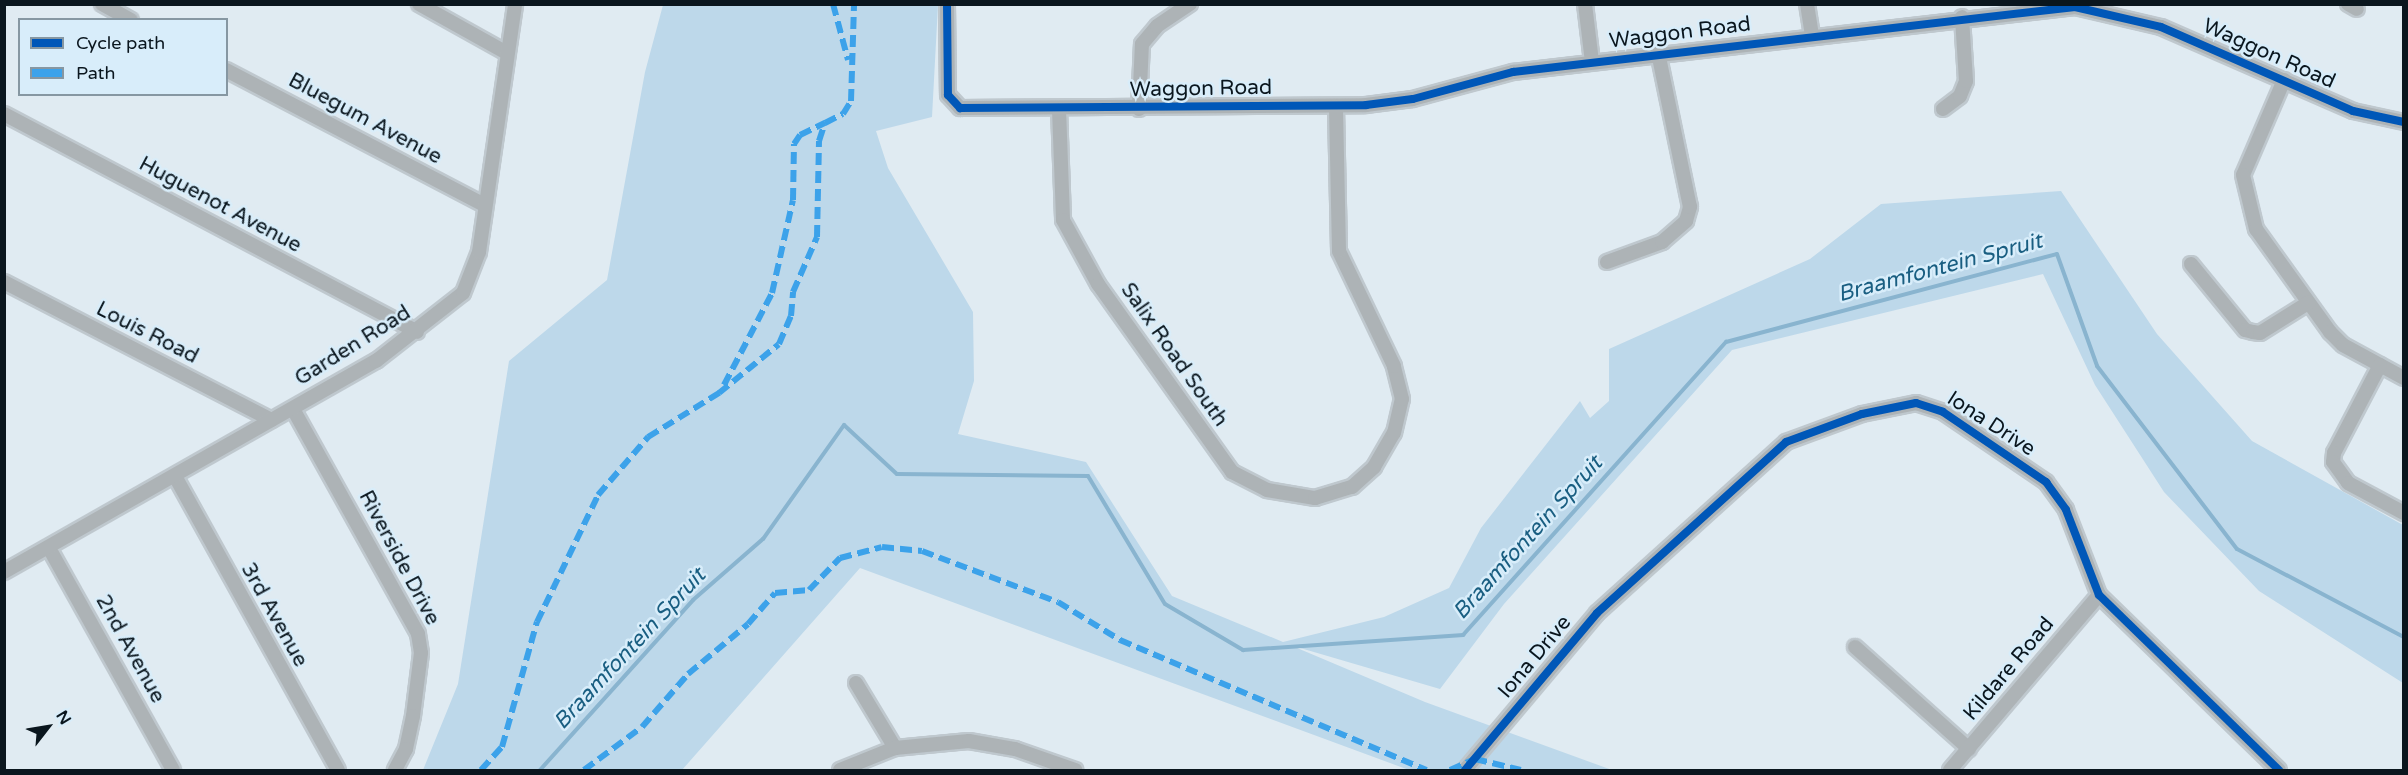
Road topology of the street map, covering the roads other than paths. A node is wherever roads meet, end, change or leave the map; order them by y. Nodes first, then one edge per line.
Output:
1 (102, 4) edge
2 (419, 4) edge
3 (515, 4) edge
4 (947, 4) edge
5 (1190, 4) edge
6 (1585, 4) edge
7 (1808, 4) edge
8 (2129, 10) edge
9 (1962, 17) junction
10 (127, 18) edge
11 (1812, 36) junction
12 (507, 53) junction
13 (1658, 53) junction
14 (1592, 62) junction
15 (228, 71) edge
16 (2284, 80) junction
17 (1336, 106) junction
18 (1059, 109) junction
19 (1139, 109) junction
20 (1943, 109) dead end
21 (4, 114) edge
22 (2403, 122) edge
23 (484, 205) junction
24 (1607, 262) dead end
25 (2191, 264) dead end
26 (6, 286) edge
27 (2308, 303) junction
28 (417, 332) junction
29 (2380, 365) junction
30 (2403, 378) edge
31 (292, 409) junction
32 (271, 420) junction
33 (176, 478) junction
34 (2403, 513) edge
35 (49, 548) junction
36 (4, 572) edge
37 (2099, 595) junction
38 (1855, 647) dead end
39 (856, 683) dead end
40 (895, 748) junction
41 (1969, 749) junction
42 (173, 771) edge
43 (338, 771) edge
44 (395, 771) edge
45 (840, 771) edge
46 (1075, 771) edge
47 (1466, 771) edge
48 (1950, 771) edge
49 (2279, 771) edge

1 - 10 street
2 - 12 street
3 - 12 street, Garden Road
4 - 18 street, Waggon Road
5 - 19 street
6 - 14 street
7 - 11 street
8 - 9 street, Waggon Road
8 - 16 street, Waggon Road
9 - 11 street, Waggon Road
9 - 20 street
11 - 13 street, Waggon Road
12 - 23 street, Garden Road
13 - 14 street, Waggon Road
13 - 24 street
14 - 17 street, Waggon Road
15 - 23 street, Bluegum Avenue
16 - 22 street, Waggon Road
16 - 27 street
17 - 18 street, Salix Road South
17 - 19 street, Waggon Road
18 - 19 street, Waggon Road
21 - 28 street, Huguenot Avenue
23 - 28 street, Garden Road
25 - 27 street
26 - 32 street, Louis Road
27 - 29 street
28 - 31 street, Garden Road
29 - 30 street
29 - 34 street
31 - 32 street, Garden Road
31 - 44 street, Riverside Drive
32 - 33 street, Garden Road
33 - 35 street, Garden Road
33 - 43 street, 3rd Avenue
35 - 36 street, Garden Road
35 - 42 street, 2nd Avenue
37 - 41 street, Kildare Road
37 - 47 street, Iona Drive
37 - 49 street, Iona Drive
38 - 41 street
39 - 40 street
40 - 45 street
40 - 46 street
41 - 48 street, Kildare Road

